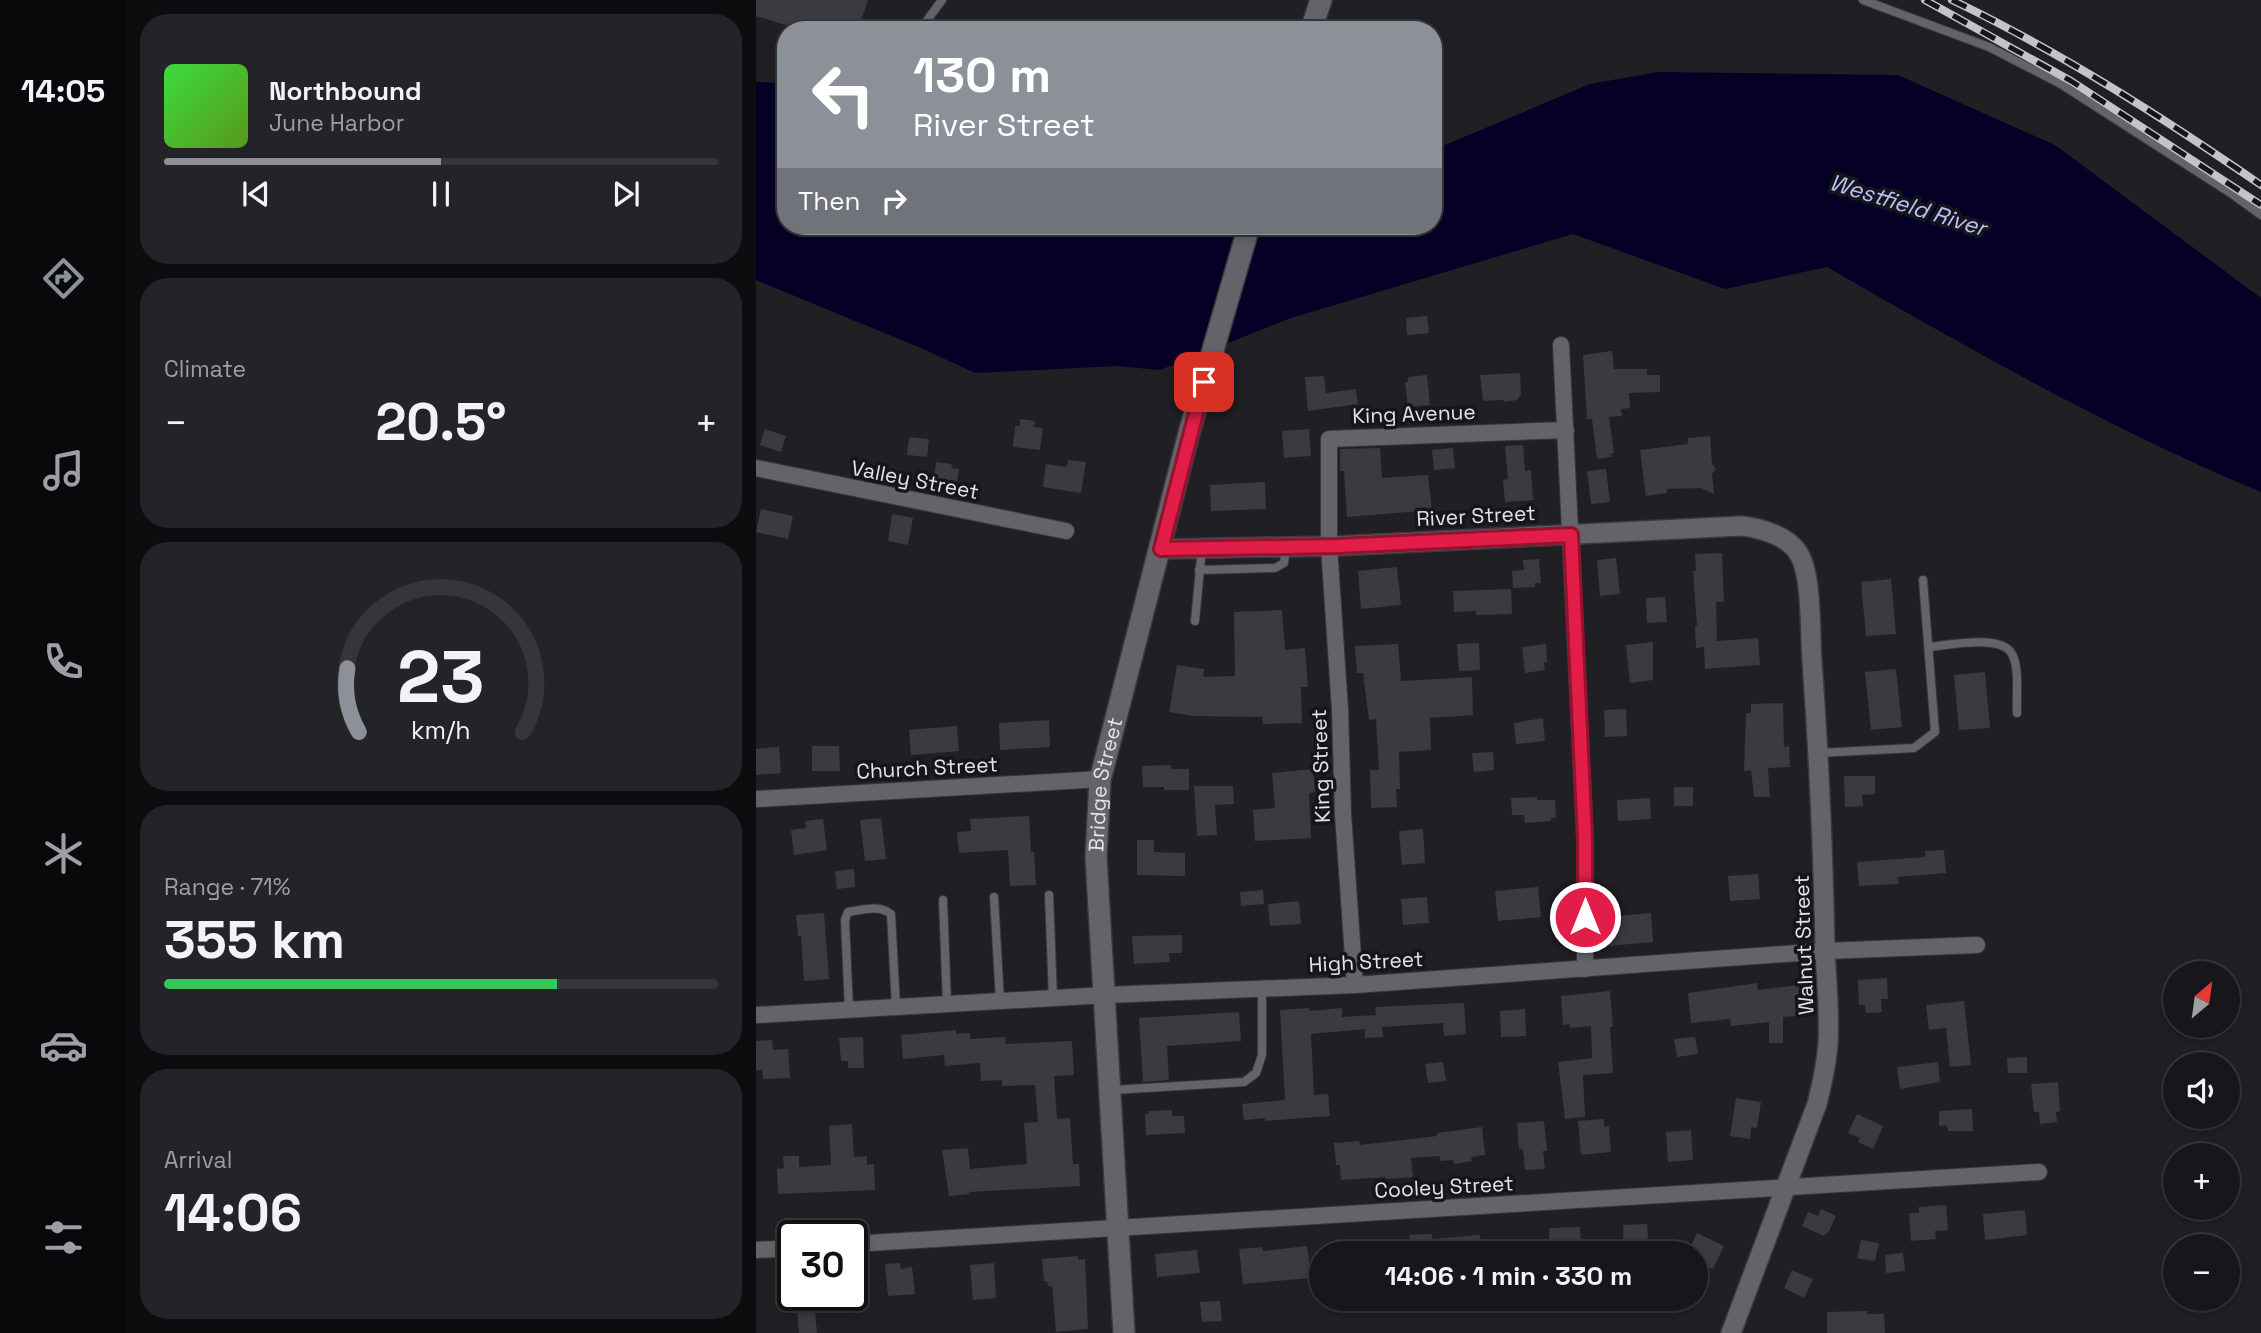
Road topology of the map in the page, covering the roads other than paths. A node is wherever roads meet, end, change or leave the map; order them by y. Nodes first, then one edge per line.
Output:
1 (942, 0) edge
2 (1321, 0) edge
3 (1863, 0) edge
4 (927, 21) edge
5 (1314, 21) edge
6 (2261, 215) edge
7 (1246, 235) edge
8 (1561, 345) dead end
9 (1566, 430) junction
10 (756, 468) edge
11 (1066, 531) dead end
12 (1571, 535) junction
13 (1790, 544) joint
14 (1286, 547) junction
15 (1329, 547) junction
16 (1202, 548) junction
17 (1161, 549) junction
18 (1199, 570) junction
19 (1923, 580) dead end
20 (1195, 621) dead end
21 (1929, 647) junction
22 (2017, 713) dead end
23 (1818, 753) junction
24 (1101, 779) junction
25 (756, 799) edge
26 (1049, 895) dead end
27 (994, 897) dead end
28 (943, 900) dead end
29 (1978, 945) dead end
30 (1825, 951) junction
31 (1585, 970) junction
32 (1355, 985) junction
33 (1262, 989) junction
34 (1105, 995) junction
35 (1053, 998) junction
36 (1000, 1001) junction
37 (947, 1004) junction
38 (896, 1007) junction
39 (849, 1010) junction
40 (756, 1015) edge
41 (1111, 1090) junction
42 (2039, 1172) dead end
43 (1785, 1187) junction
44 (1118, 1228) junction
45 (868, 1243) edge
46 (777, 1249) edge
47 (756, 1250) edge
48 (1124, 1333) edge
49 (1731, 1333) edge

1 - 4 lane
2 - 5 main road
3 - 6 lane
7 - 17 main road, Bridge Street
8 - 9 street
9 - 12 street
9 - 15 street, King Avenue
10 - 11 street, Valley Street
12 - 13 street, River Street
12 - 15 street, River Street
12 - 31 street
13 - 23 street, Walnut Street
14 - 15 street, River Street
14 - 16 street, River Street
14 - 18 lane
15 - 32 street, King Street
16 - 17 street, River Street
16 - 18 lane
17 - 24 main road, Bridge Street
18 - 20 lane
19 - 21 lane
21 - 22 lane
21 - 23 lane
23 - 30 street, Walnut Street
24 - 25 street, Church Street
24 - 34 main road, Bridge Street
26 - 35 lane
27 - 36 lane
28 - 37 lane
29 - 30 street, High Street
30 - 31 street, High Street
30 - 43 street, Walnut Street
31 - 32 street, High Street
32 - 33 street, High Street
33 - 34 street, High Street
33 - 41 lane
34 - 35 street, High Street
34 - 41 main road, Bridge Street
35 - 36 street, High Street
36 - 37 street, High Street
37 - 38 street, High Street
38 - 39 street, High Street
38 - 39 lane
39 - 40 street, High Street
41 - 44 main road, Bridge Street
42 - 43 street, Cooley Street
43 - 44 street, Cooley Street
43 - 49 street, Walnut Street
44 - 45 street, Cooley Street
44 - 48 main road, Bridge Street
46 - 47 street

